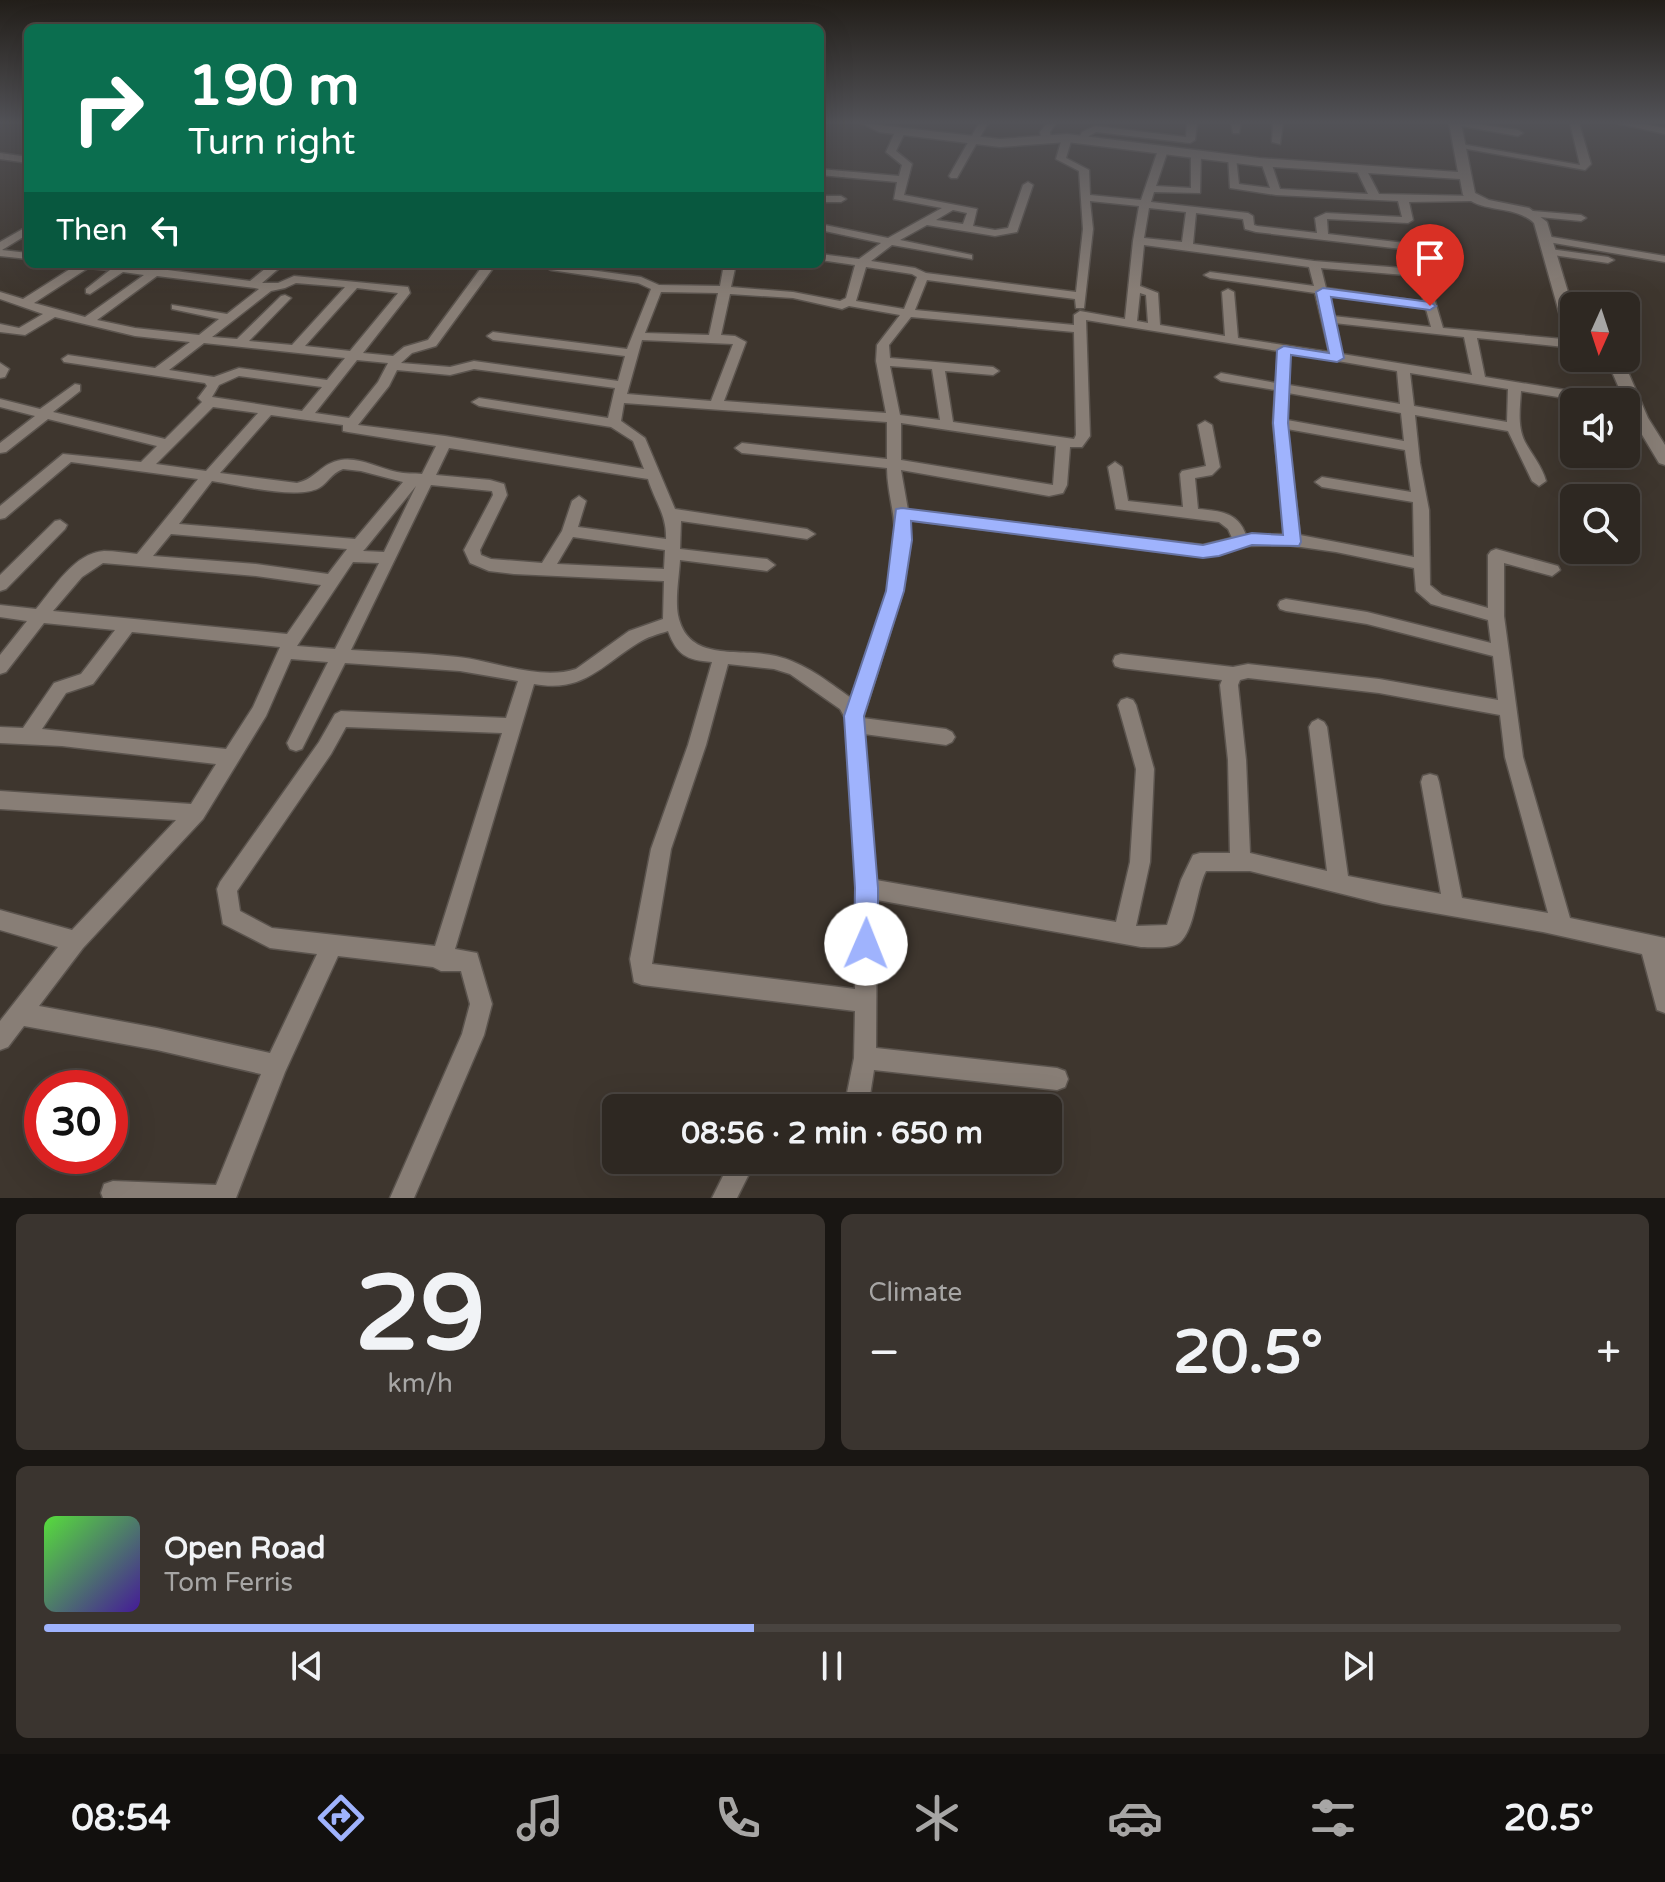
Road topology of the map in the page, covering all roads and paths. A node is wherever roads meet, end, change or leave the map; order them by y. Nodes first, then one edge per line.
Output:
1 (901, 179) edge
2 (1084, 179) edge
3 (1155, 179) edge
4 (1196, 179) edge
5 (1233, 179) edge
6 (1272, 179) edge
7 (1366, 179) edge
8 (1464, 179) edge
9 (1028, 185) dead end
10 (1152, 189) junction
11 (1246, 190) junction
12 (1276, 192) junction
13 (1085, 197) junction
14 (1375, 197) junction
15 (1471, 198) junction
16 (824, 199) edge
17 (841, 199) dead end
18 (1403, 199) junction
19 (1144, 204) junction
20 (952, 207) junction
21 (1191, 211) junction
22 (1533, 214) junction
23 (1248, 216) junction
24 (1581, 218) dead end
25 (927, 222) junction
26 (824, 228) edge
27 (967, 228) junction
28 (24, 232) edge
29 (1323, 237) junction
30 (892, 240) junction
31 (1138, 241) junction
32 (1548, 245) junction
33 (1187, 246) junction
34 (1, 252) edge
35 (24, 255) edge
36 (968, 257) dead end
37 (824, 258) edge
38 (1665, 259) edge
39 (1608, 260) dead end
40 (861, 263) junction
41 (1314, 264) junction
42 (80, 268) edge
43 (122, 268) edge
44 (128, 268) edge
45 (161, 268) edge
46 (273, 268) edge
47 (487, 268) edge
48 (558, 268) edge
49 (729, 268) edge
50 (154, 273) junction
51 (1420, 273) junction
52 (1210, 275) dead end
53 (923, 276) junction
54 (354, 284) junction
55 (252, 285) junction
56 (268, 288) junction
57 (657, 288) junction
58 (1136, 288) junction
59 (725, 290) junction
60 (90, 291) dead end
61 (1228, 292) dead end
62 (1323, 292) junction
63 (1561, 292) edge
64 (0, 295) edge
65 (1081, 296) junction
66 (285, 298) dead end
67 (25, 303) junction
68 (850, 303) junction
69 (1430, 306) junction
70 (176, 307) dead end
71 (53, 313) junction
72 (908, 313) junction
73 (230, 318) junction
74 (1330, 319) junction
75 (87, 321) junction
76 (1080, 322) junction
77 (1131, 324) junction
78 (0, 328) edge
79 (1154, 328) junction
80 (1438, 331) junction
81 (493, 336) dead end
82 (638, 336) junction
83 (1470, 336) junction
84 (714, 338) junction
85 (201, 341) junction
86 (1232, 342) junction
87 (1560, 343) edge
88 (238, 345) junction
89 (1284, 350) junction
90 (294, 351) junction
91 (631, 353) junction
92 (354, 356) junction
93 (1337, 358) junction
94 (68, 359) dead end
95 (882, 361) junction
96 (395, 363) junction
97 (938, 366) junction
98 (0, 367) edge
99 (1403, 368) junction
100 (993, 371) dead end
101 (158, 372) junction
102 (0, 374) edge
103 (1221, 377) dead end
104 (1479, 380) junction
105 (213, 383) junction
106 (331, 384) junction
107 (1515, 385) junction
108 (75, 388) dead end
109 (1281, 388) junction
110 (620, 391) junction
111 (1560, 393) edge
112 (210, 402) junction
113 (479, 402) dead end
114 (0, 403) edge
115 (717, 403) junction
116 (268, 410) junction
117 (1408, 411) junction
118 (45, 414) junction
119 (305, 416) junction
120 (894, 418) junction
121 (1640, 419) edge
122 (350, 422) junction
123 (615, 423) junction
124 (1280, 423) junction
125 (947, 424) junction
126 (1205, 425) dead end
127 (1514, 428) junction
128 (445, 441) junction
129 (1063, 442) junction
130 (168, 444) junction
131 (1411, 447) junction
132 (742, 448) dead end
133 (1, 449) edge
134 (1663, 452) edge
135 (894, 464) junction
136 (144, 467) junction
137 (1115, 467) dead end
138 (651, 475) junction
139 (207, 478) junction
140 (421, 479) junction
141 (1539, 481) dead end
142 (1322, 482) dead end
143 (1420, 498) junction
144 (579, 501) dead end
145 (1191, 512) junction
146 (0, 514) edge
147 (672, 514) junction
148 (902, 514) junction
149 (60, 525) dead end
150 (167, 528) junction
151 (569, 531) junction
152 (807, 534) dead end
153 (1240, 541) junction
154 (1293, 542) junction
155 (672, 549) junction
156 (354, 550) junction
157 (389, 558) junction
158 (142, 559) junction
159 (1421, 564) junction
160 (767, 565) dead end
161 (546, 570) junction
162 (1552, 570) dead end
163 (671, 575) junction
164 (331, 580) junction
165 (0, 585) edge
166 (1286, 605) dead end
167 (0, 611) edge
168 (40, 616) junction
169 (1496, 616) junction
170 (671, 623) junction
171 (128, 625) junction
172 (288, 647) junction
173 (1502, 652) junction
174 (339, 656) junction
175 (721, 659) junction
176 (1121, 661) dead end
177 (0, 667) edge
178 (1233, 674) junction
179 (528, 676) junction
180 (1127, 705) dead end
181 (1509, 710) junction
182 (855, 720) junction
183 (512, 726) junction
184 (1318, 727) dead end
185 (0, 735) edge
186 (28, 736) junction
187 (946, 737) dead end
188 (296, 743) dead end
189 (231, 758) junction
190 (1430, 782) dead end
191 (0, 800) edge
192 (196, 813) junction
193 (1240, 862) junction
194 (1339, 883) junction
195 (867, 888) junction
196 (1453, 906) junction
197 (0, 920) edge
198 (1562, 926) junction
199 (1124, 933) junction
200 (76, 941) junction
201 (332, 946) junction
202 (1657, 948) edge
203 (441, 960) junction
204 (865, 1001) junction
205 (1665, 1002) edge
206 (20, 1014) junction
207 (2, 1034) edge
208 (865, 1058) junction
209 (276, 1066) junction
210 (1057, 1079) dead end
211 (859, 1094) edge
212 (737, 1174) edge
213 (113, 1193) dead end
214 (224, 1198) edge
215 (402, 1198) edge
216 (724, 1198) edge

1 - 20 street
2 - 13 street
3 - 10 street
4 - 10 street
5 - 11 street
6 - 12 street
7 - 14 street
8 - 15 street
9 - 27 street
10 - 19 street
11 - 12 street
11 - 23 street
12 - 14 street
13 - 19 street
13 - 65 street
14 - 18 street
15 - 18 street
15 - 22 street
16 - 17 street
18 - 29 street
19 - 21 street
19 - 31 street
20 - 25 street
20 - 27 street
21 - 23 street
21 - 33 street
22 - 24 street
22 - 32 street
23 - 29 street
25 - 27 street
25 - 30 street
26 - 30 street
28 - 34 street
29 - 51 street
30 - 36 street
30 - 40 street
31 - 33 street
31 - 58 street
32 - 38 street
32 - 39 street
32 - 63 street
33 - 41 street
34 - 35 street
37 - 40 street
40 - 53 street
40 - 68 street
41 - 51 street
41 - 62 street
42 - 67 street
43 - 60 street
44 - 50 street
45 - 50 street
46 - 55 street
47 - 96 street
48 - 57 street
49 - 59 street
50 - 55 street
50 - 75 street
51 - 69 street
52 - 62 street
53 - 65 street
53 - 72 street
54 - 56 street
54 - 90 street
54 - 92 street
55 - 56 street
56 - 73 street
57 - 59 street
57 - 82 street
58 - 77 street
58 - 79 street
59 - 68 street
59 - 84 street
61 - 86 street
62 - 69 street
62 - 74 street
64 - 67 street
65 - 76 street
66 - 88 street
67 - 71 street
68 - 72 street
69 - 80 street
70 - 73 street
71 - 75 street
71 - 78 street
72 - 76 street
72 - 95 street
73 - 85 street
74 - 80 street
74 - 93 street
75 - 85 street
76 - 77 street
76 - 129 street
77 - 79 street
79 - 86 street
80 - 83 street
81 - 91 street
82 - 84 street
82 - 91 street
83 - 87 street
83 - 104 street
84 - 115 street
85 - 88 street
85 - 101 street
86 - 89 street
88 - 90 street
89 - 93 street
89 - 109 street
90 - 92 street
91 - 110 street
92 - 96 street
92 - 106 street
93 - 99 street
94 - 101 street
95 - 97 street
95 - 120 street
96 - 110 street
96 - 122 street
97 - 100 street
97 - 125 street
98 - 102 street
99 - 104 street
99 - 117 street
101 - 105 street
103 - 109 street
104 - 107 street
105 - 106 street
105 - 112 street
106 - 119 street
107 - 111 street
107 - 127 street
108 - 118 street
109 - 117 street
109 - 124 street
110 - 115 street
110 - 123 street
112 - 116 street
112 - 130 street
113 - 123 street
114 - 118 street
115 - 120 street
116 - 119 street
116 - 139 street
117 - 127 street
117 - 131 street
118 - 130 street
118 - 133 street
119 - 122 street
120 - 125 street
120 - 135 street
121 - 134 street
122 - 128 street
123 - 138 street
124 - 131 street
124 - 154 street
125 - 129 street
126 - 145 street
127 - 141 street
128 - 138 street
128 - 140 street
129 - 135 street
130 - 136 street
131 - 143 street
132 - 135 street
135 - 148 street
136 - 139 street
136 - 146 street
137 - 145 street
138 - 147 street
139 - 140 street
139 - 150 street
140 - 156 street
140 - 157 street
140 - 161 street
142 - 143 street
143 - 159 street
144 - 151 street
145 - 153 street
147 - 152 street
147 - 155 street
148 - 153 street
148 - 182 street
149 - 165 street
150 - 156 street
150 - 158 street
151 - 155 street
151 - 161 street
153 - 154 street
154 - 159 street
155 - 160 street
155 - 163 street
156 - 157 street
156 - 164 street
157 - 174 street
158 - 164 street
158 - 168 street
159 - 169 street
161 - 163 street
162 - 169 street
163 - 170 street
164 - 172 street
166 - 173 street
167 - 168 street
168 - 171 street
168 - 177 street
169 - 173 street
170 - 175 street
170 - 179 street
171 - 172 street
171 - 186 street
172 - 174 street
172 - 189 street
173 - 181 street
174 - 179 street
174 - 188 street
175 - 182 street
175 - 204 street
176 - 178 street
178 - 181 street
178 - 193 street
179 - 183 street
180 - 199 street
181 - 198 street
182 - 187 street
182 - 195 street
183 - 201 street
183 - 203 street
184 - 194 street
185 - 186 street
186 - 189 street
189 - 192 street
190 - 196 street
191 - 192 street
192 - 200 street
193 - 194 street
193 - 199 street
194 - 196 street
195 - 199 street
195 - 204 street
196 - 198 street
197 - 200 street
198 - 202 street
200 - 206 street
201 - 203 street
201 - 209 street
202 - 205 street
203 - 215 street
204 - 208 street
206 - 207 street
206 - 209 street
208 - 210 street
208 - 211 street
209 - 214 street
212 - 216 street
213 - 214 street

